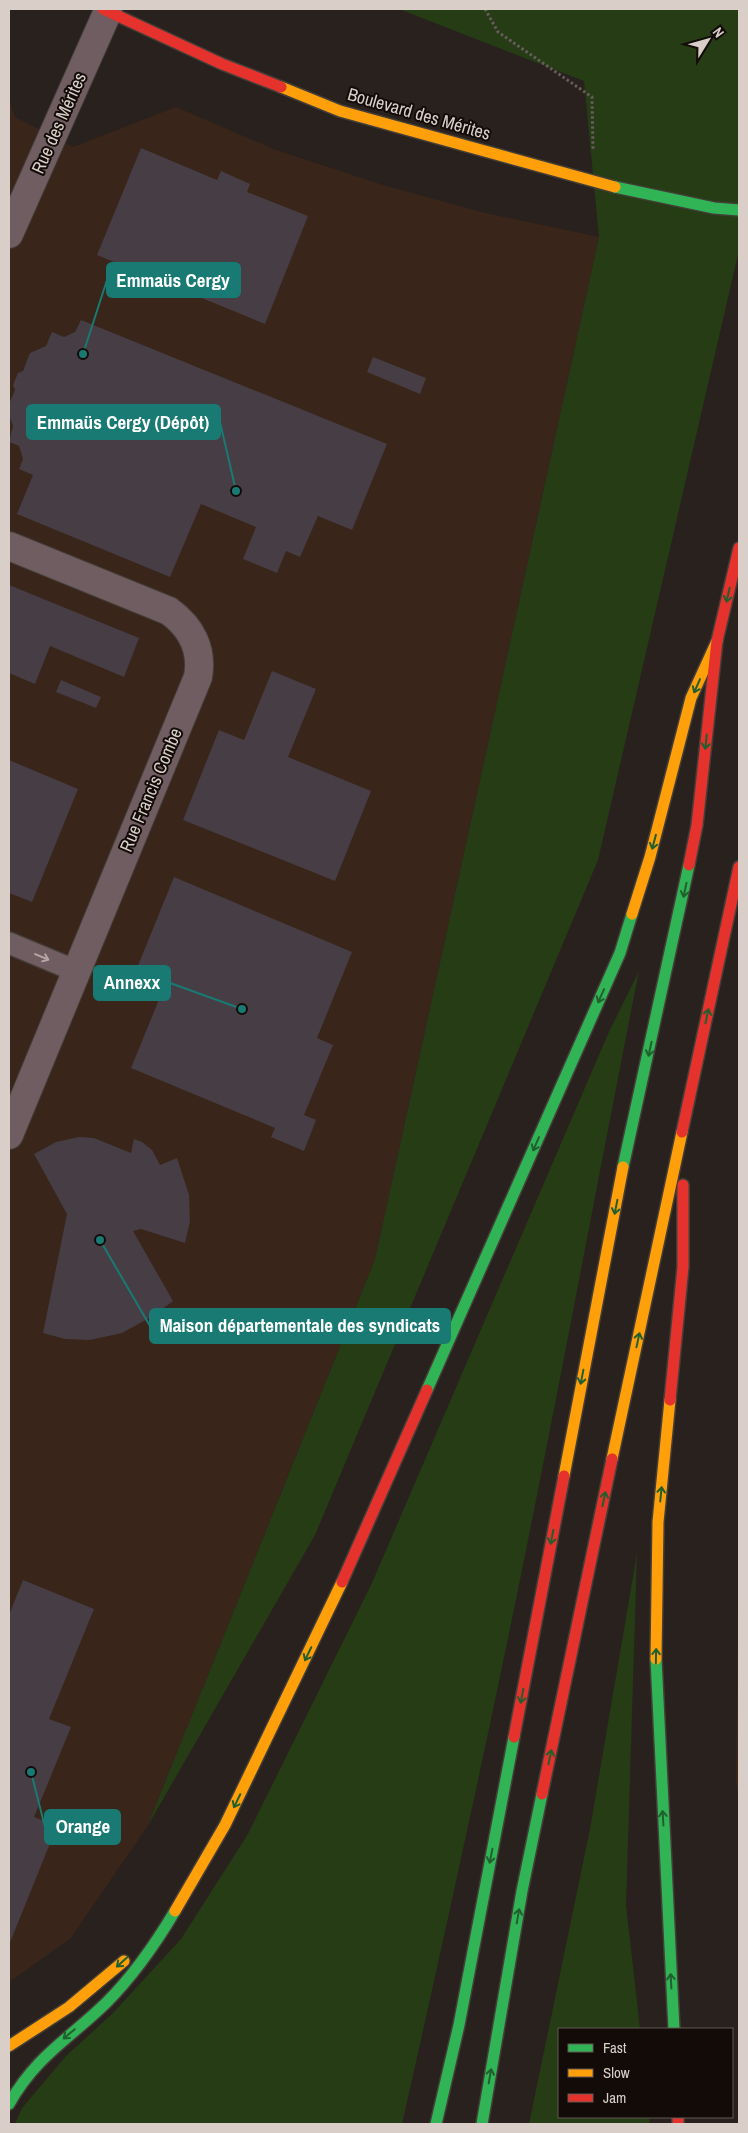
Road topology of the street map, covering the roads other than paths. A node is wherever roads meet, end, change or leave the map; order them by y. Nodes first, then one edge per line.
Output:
1 (106, 10) edge
2 (739, 210) edge
3 (9, 234) edge
4 (9, 546) edge
5 (739, 548) edge
6 (718, 641) junction
7 (739, 867) edge
8 (9, 943) edge
9 (76, 971) junction
10 (682, 1132) junction
11 (9, 1135) edge
12 (171, 1918) junction
13 (674, 2028) edge
14 (9, 2046) edge
15 (9, 2104) edge
16 (436, 2124) edge
17 (482, 2124) edge

1 - 2 main road, Boulevard des Mérites
1 - 3 street, Rue des Mérites
4 - 9 street, Rue Francis Combe
5 -> 6 main road
6 -> 12 main road
6 -> 16 main road
10 -> 7 main road
8 -> 9 lane
9 - 11 street, Rue Francis Combe
13 -> 10 main road
17 -> 10 main road
12 -> 14 main road
12 -> 15 main road

